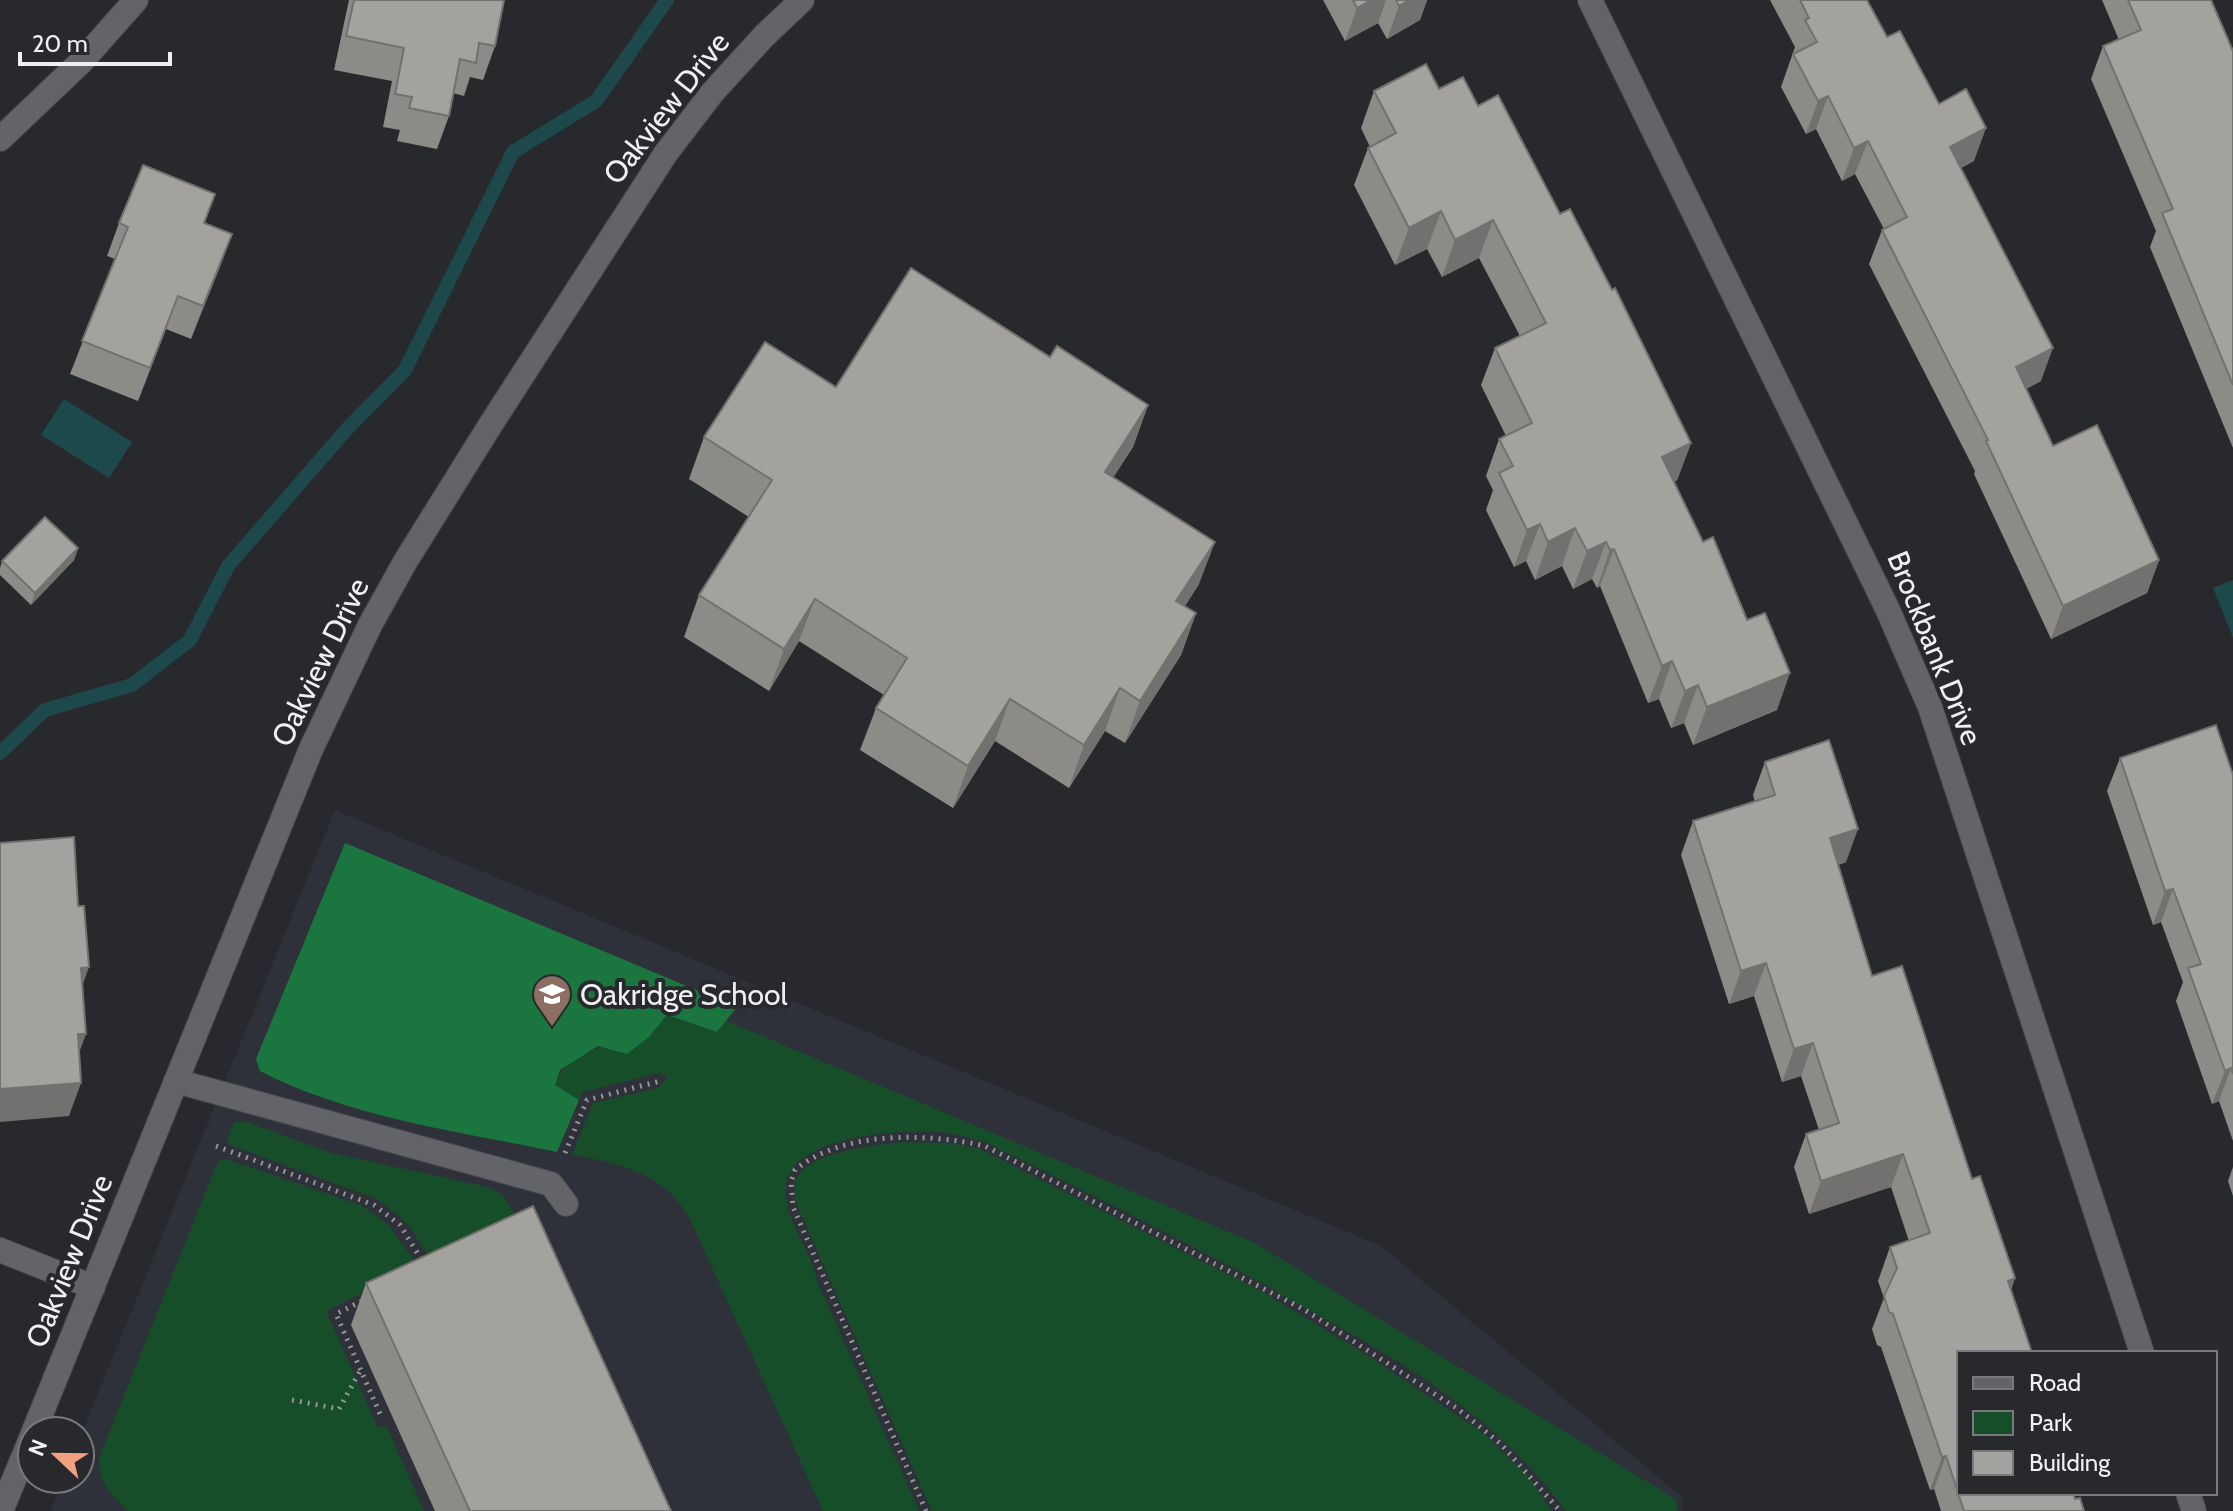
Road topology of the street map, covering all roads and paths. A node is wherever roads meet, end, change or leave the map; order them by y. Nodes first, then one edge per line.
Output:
1 (136, 0) edge
2 (802, 0) edge
3 (1590, 0) edge
4 (0, 139) edge
5 (176, 1081) junction
6 (660, 1081) dead end
7 (216, 1146) dead end
8 (565, 1153) dead end
9 (566, 1204) dead end
10 (0, 1250) edge
11 (427, 1269) edge
12 (93, 1287) junction
13 (375, 1295) edge
14 (2141, 1351) edge
15 (360, 1370) junction
16 (292, 1400) dead end
17 (41, 1415) edge
18 (381, 1416) dead end
19 (16, 1483) edge
20 (7, 1509) edge
21 (926, 1511) edge
22 (1560, 1511) edge

1 - 4 street
2 - 5 street, Oakview Drive
3 - 14 street, Brockbank Drive
5 - 9 street
5 - 12 street, Oakview Drive
6 - 8 path
7 - 11 path
10 - 12 street
12 - 17 street, Oakview Drive
13 - 15 path
15 - 16 path
15 - 18 path
19 - 20 street, Oakview Drive
21 - 22 path

